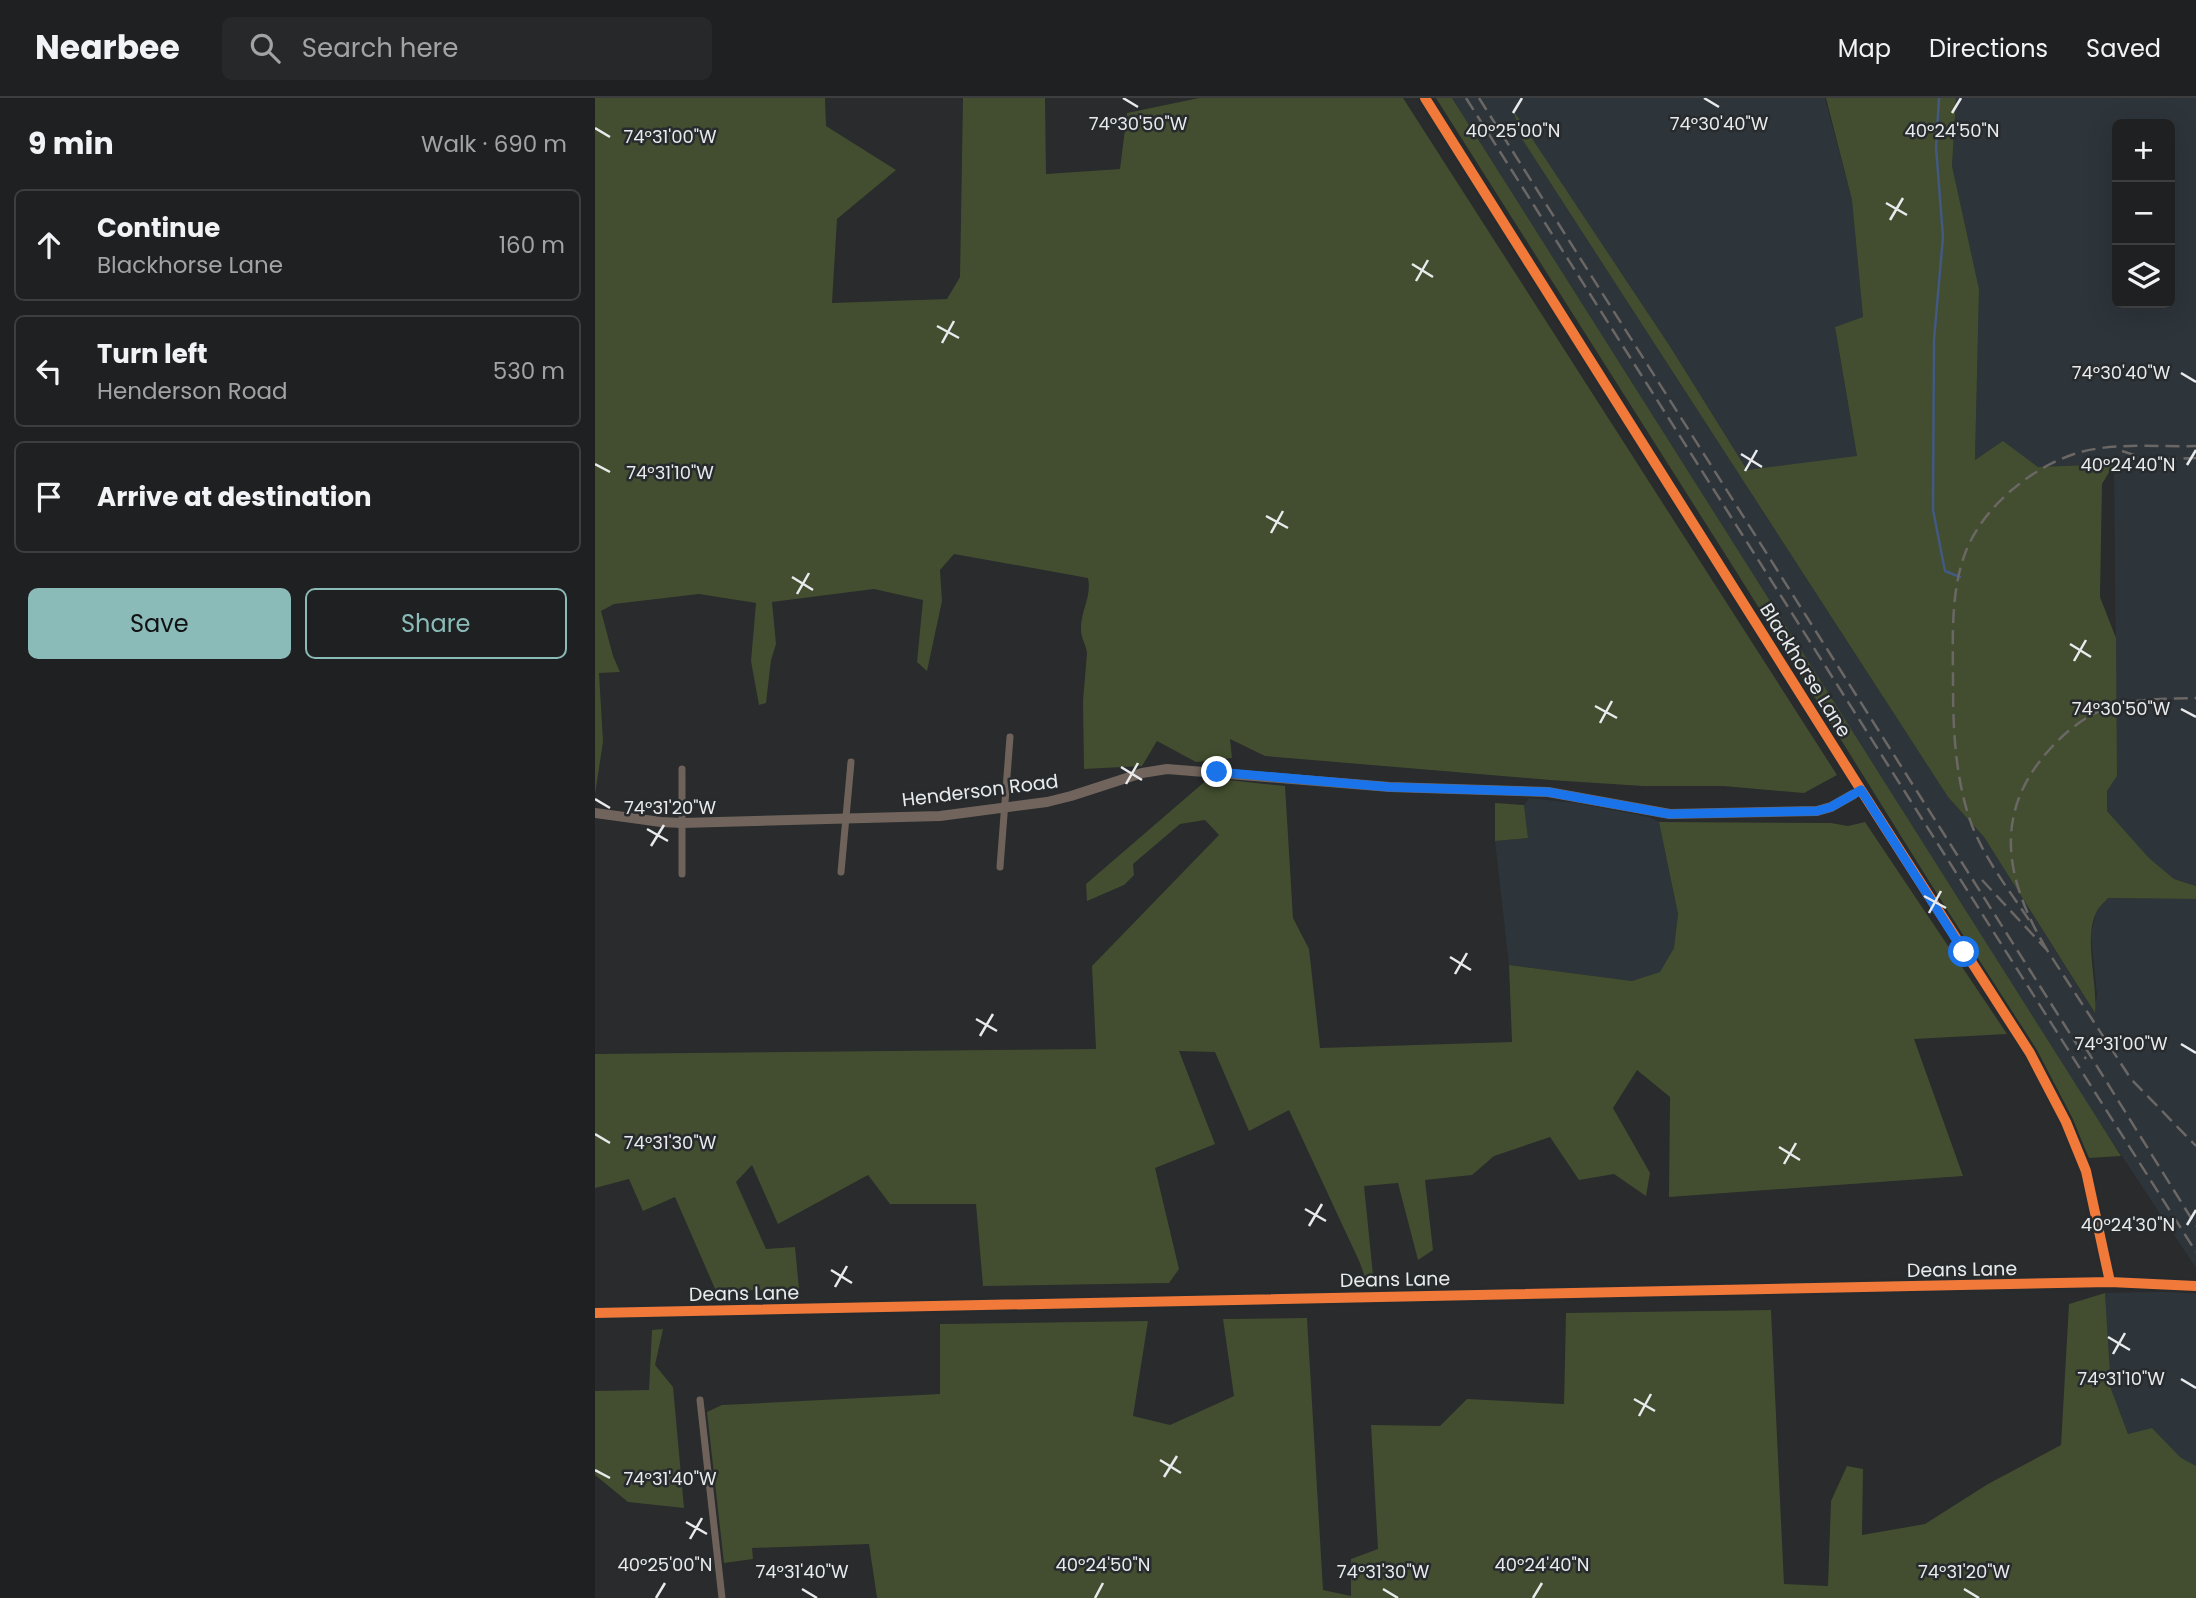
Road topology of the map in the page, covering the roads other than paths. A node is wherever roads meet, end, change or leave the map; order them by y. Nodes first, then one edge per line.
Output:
1 (1425, 98) edge
2 (1010, 737) dead end
3 (851, 762) dead end
4 (682, 769) dead end
5 (1861, 790) junction
6 (1005, 808) junction
7 (595, 813) edge
8 (846, 820) junction
9 (682, 823) junction
10 (1000, 867) dead end
11 (841, 872) dead end
12 (683, 874) dead end
13 (2110, 1282) junction
14 (2196, 1286) edge
15 (595, 1313) edge
16 (700, 1400) dead end
17 (722, 1598) edge

1 - 5 street, Blackhorse Lane
2 - 6 street
3 - 8 street
4 - 9 street
5 - 6 street, Henderson Road
5 - 13 street, Blackhorse Lane
6 - 8 street, Henderson Road
6 - 10 street
7 - 9 street, Henderson Road
8 - 9 street, Henderson Road
8 - 11 street
9 - 12 street
13 - 14 street, Deans Lane
13 - 15 street, Deans Lane
16 - 17 street

